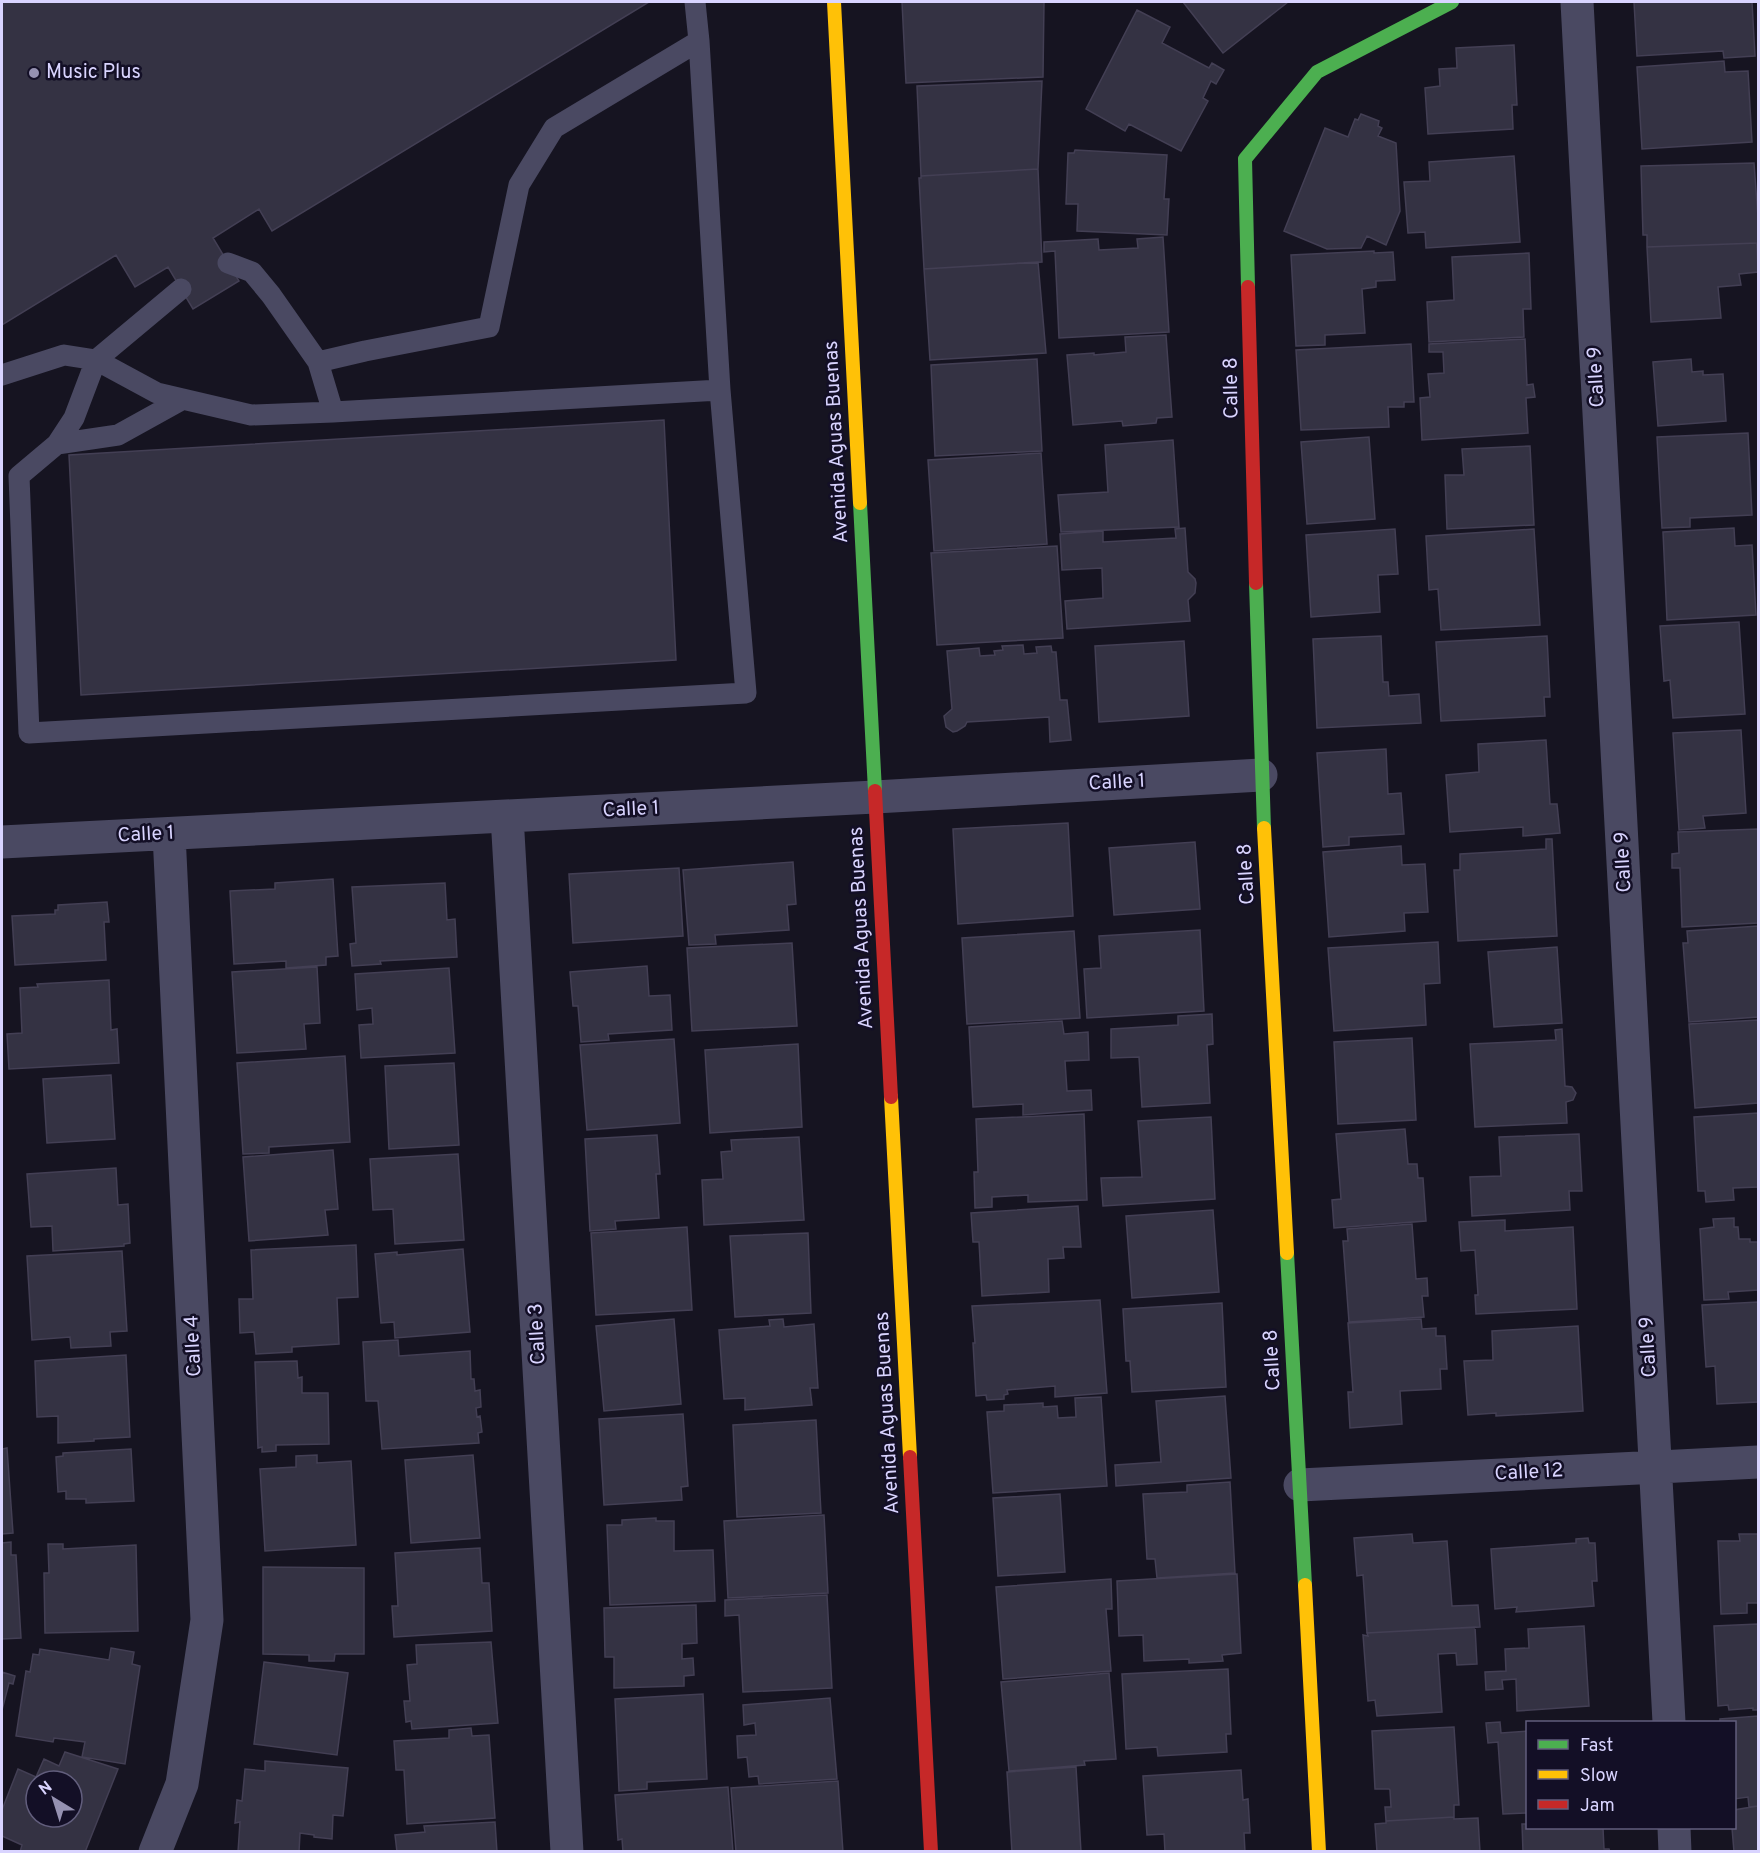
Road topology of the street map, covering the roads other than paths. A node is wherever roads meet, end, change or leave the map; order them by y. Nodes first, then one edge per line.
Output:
1 (695, 2) edge
2 (834, 2) edge
3 (1452, 2) edge
4 (1577, 2) edge
5 (699, 41) junction
6 (228, 262) dead end
7 (181, 289) dead end
8 (96, 360) junction
9 (318, 362) junction
10 (2, 375) edge
11 (720, 390) junction
12 (183, 399) junction
13 (333, 412) junction
14 (57, 444) junction
15 (1261, 775) junction
16 (875, 797) junction
17 (507, 816) junction
18 (169, 834) junction
19 (2, 842) edge
20 (1758, 1462) edge
21 (1656, 1467) junction
22 (1300, 1485) junction
23 (1669, 1721) edge
24 (1674, 1829) edge
25 (155, 1851) edge
26 (567, 1851) edge
27 (931, 1851) edge
28 (1319, 1851) edge
29 (1675, 1851) edge

1 - 5 lane
2 - 16 street, Avenida Aguas Buenas
3 - 15 street, Calle 8
4 - 21 street, Calle 9
5 - 9 lane
5 - 11 lane
6 - 9 lane
7 - 8 lane
8 - 10 lane
8 - 12 lane
8 - 14 lane
9 - 13 lane
11 - 13 lane
11 - 14 lane
12 - 13 lane
12 - 14 lane
15 - 16 street, Calle 1
15 - 22 street, Calle 8
16 - 17 street, Calle 1
16 - 27 street, Avenida Aguas Buenas
17 - 18 street, Calle 1
17 - 26 street, Calle 3
18 - 19 street, Calle 1
18 - 25 street, Calle 4
20 - 21 street, Calle 12
21 - 22 street, Calle 12
21 - 23 street, Calle 9
22 - 28 street, Calle 8
24 - 29 street

